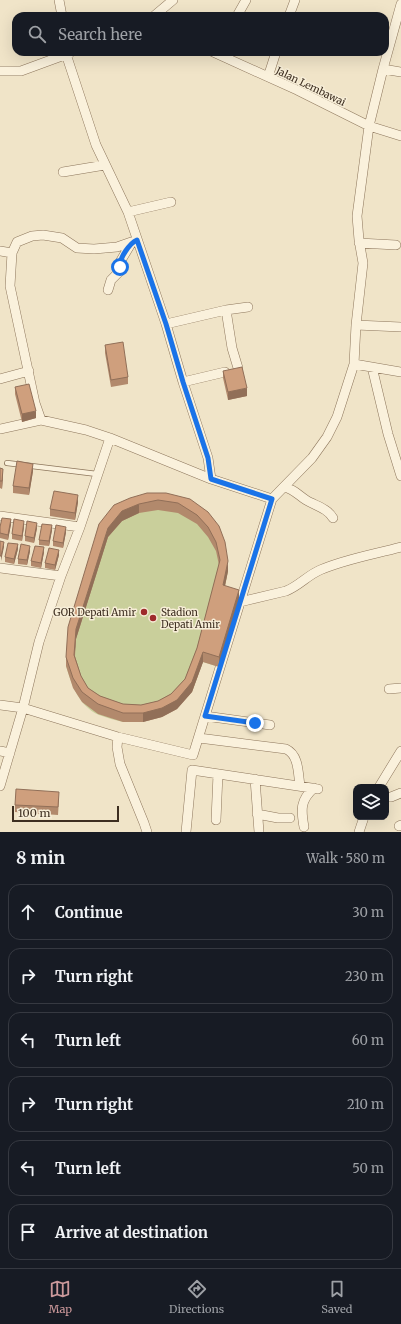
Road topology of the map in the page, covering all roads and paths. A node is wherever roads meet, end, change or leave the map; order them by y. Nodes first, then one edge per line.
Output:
1 (59, 0) edge
2 (173, 0) edge
3 (246, 0) edge
4 (295, 0) edge
5 (401, 4) edge
6 (61, 12) edge
7 (159, 12) edge
8 (239, 12) edge
9 (290, 12) edge
10 (389, 45) edge
11 (62, 56) edge
12 (71, 56) edge
13 (222, 56) edge
14 (275, 56) edge
15 (386, 56) edge
16 (382, 69) junction
17 (0, 71) edge
18 (401, 72) edge
19 (268, 77) junction
20 (369, 126) junction
21 (401, 136) edge
22 (105, 165) junction
23 (63, 172) dead end
24 (171, 202) dead end
25 (128, 212) junction
26 (135, 241) junction
27 (359, 243) junction
28 (396, 245) dead end
29 (0, 250) edge
30 (12, 253) junction
31 (10, 286) junction
32 (0, 287) edge
33 (108, 290) dead end
34 (248, 306) dead end
35 (226, 310) junction
36 (166, 324) junction
37 (356, 325) junction
38 (401, 327) edge
39 (354, 364) junction
40 (372, 367) junction
41 (238, 368) edge
42 (28, 371) junction
43 (225, 372) edge
44 (401, 372) edge
45 (0, 379) edge
46 (183, 382) junction
47 (41, 420) junction
48 (0, 429) edge
49 (110, 438) junction
50 (7, 463) dead end
51 (97, 474) junction
52 (401, 476) edge
53 (211, 479) junction
54 (284, 487) junction
55 (272, 499) junction
56 (0, 516) edge
57 (333, 518) dead end
58 (80, 527) junction
59 (401, 547) edge
60 (0, 568) edge
61 (61, 576) junction
62 (240, 602) junction
63 (401, 688) edge
64 (389, 689) dead end
65 (0, 705) edge
66 (23, 708) junction
67 (205, 716) junction
68 (270, 725) dead end
69 (118, 738) junction
70 (199, 738) junction
71 (0, 751) edge
72 (10, 753) junction
73 (193, 755) junction
74 (400, 756) edge
75 (192, 770) junction
76 (218, 774) junction
77 (255, 779) junction
78 (380, 784) edge
79 (0, 786) edge
80 (300, 786) junction
81 (401, 793) edge
82 (391, 797) dead end
83 (257, 814) junction
84 (278, 818) junction
85 (290, 818) dead end
86 (216, 820) dead end
87 (363, 820) edge
88 (304, 827) dead end
89 (259, 830) edge
90 (147, 832) edge
91 (186, 832) edge
92 (359, 832) edge

1 - 6 street
2 - 7 street
3 - 8 street
4 - 9 street
5 - 10 street
11 - 17 street
12 - 22 street
13 - 19 street, Jalan Lembawai
14 - 19 street
15 - 16 street
16 - 18 street
16 - 20 street
19 - 20 street, Jalan Lembawai
20 - 21 street, Jalan Lembawai
20 - 27 street
22 - 23 street
22 - 25 street
24 - 25 street
25 - 26 street
26 - 30 street
26 - 33 street
26 - 36 street
27 - 28 street
27 - 37 street
29 - 30 street
30 - 31 street
31 - 32 street
31 - 42 street
34 - 35 street
35 - 36 street
35 - 41 street
36 - 46 street
37 - 38 street
37 - 39 street
39 - 40 street
39 - 54 street
40 - 44 street
40 - 52 street
42 - 45 street
42 - 47 street
43 - 46 street
46 - 53 street
47 - 48 street
47 - 49 street
49 - 51 street
49 - 53 street
50 - 51 lane
51 - 58 street
53 - 55 street
54 - 55 street
54 - 57 street
55 - 62 street
56 - 58 street
58 - 61 street
59 - 62 street
60 - 61 street
61 - 66 street
62 - 67 street
63 - 64 street
65 - 66 street
66 - 69 street
66 - 72 street
67 - 68 street
67 - 70 street
69 - 73 street
69 - 90 street
70 - 73 street
70 - 80 street
71 - 72 street
72 - 79 street
73 - 75 street
74 - 78 street
75 - 76 street
75 - 91 street
76 - 77 street
76 - 86 street
77 - 80 street
77 - 83 street
80 - 88 street
81 - 82 street
83 - 84 street
83 - 89 street
84 - 85 street
84 - 89 street
87 - 92 street

